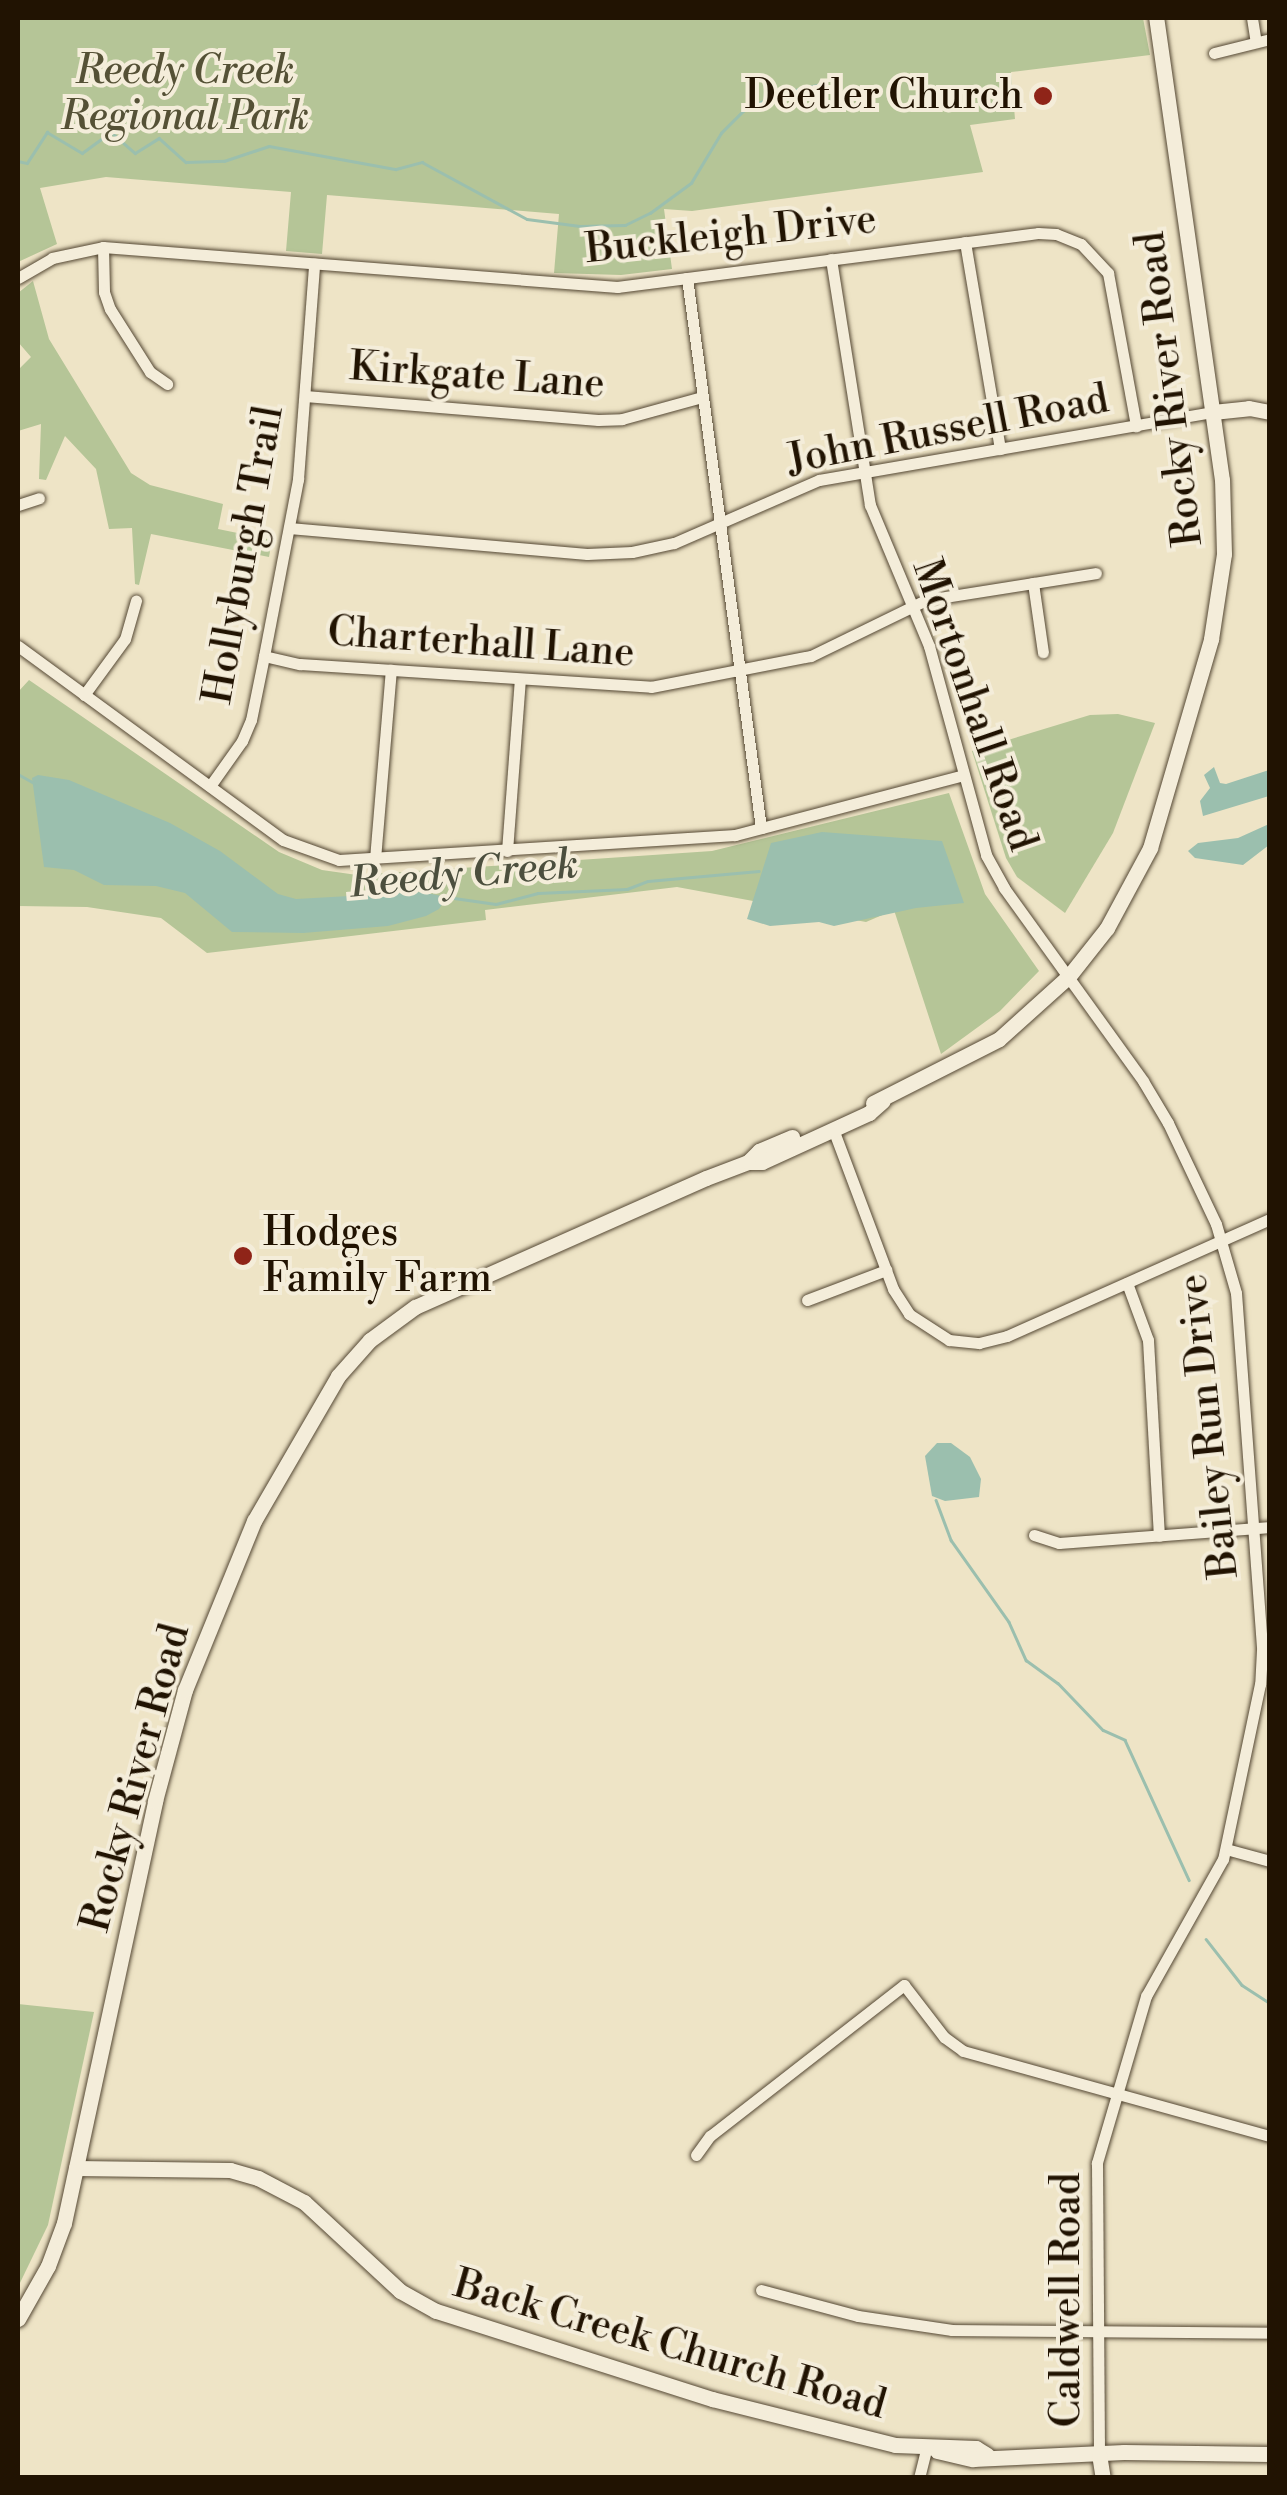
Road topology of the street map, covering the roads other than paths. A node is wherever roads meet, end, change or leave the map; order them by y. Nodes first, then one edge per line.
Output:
1 (1156, 18) edge
2 (1252, 18) edge
3 (1263, 41) edge
4 (1214, 52) dead end
5 (965, 242) junction
6 (103, 247) junction
7 (831, 259) junction
8 (314, 264) junction
9 (18, 278) edge
10 (686, 278) junction
11 (168, 384) dead end
12 (305, 396) junction
13 (702, 396) junction
14 (1213, 412) junction
15 (1270, 412) edge
16 (1136, 426) junction
17 (1000, 449) junction
18 (865, 472) junction
19 (38, 498) dead end
20 (18, 504) edge
21 (719, 522) junction
22 (289, 528) junction
23 (1096, 573) dead end
24 (1033, 583) junction
25 (136, 601) dead end
26 (912, 605) junction
27 (22, 650) edge
28 (1043, 652) dead end
29 (264, 656) junction
30 (18, 666) edge
31 (740, 669) junction
32 (391, 670) junction
33 (520, 680) junction
34 (84, 695) junction
35 (963, 775) junction
36 (210, 786) junction
37 (761, 828) junction
38 (507, 851) junction
39 (375, 859) junction
40 (1068, 976) junction
41 (883, 1101) junction
42 (834, 1129) junction
43 (748, 1162) junction
44 (1270, 1219) edge
45 (1220, 1241) junction
46 (886, 1270) junction
47 (1127, 1283) junction
48 (807, 1300) dead end
49 (1270, 1527) edge
50 (1254, 1529) junction
51 (1034, 1534) dead end
52 (1158, 1536) junction
53 (1226, 1849) junction
54 (1270, 1861) edge
55 (1116, 2093) junction
56 (1270, 2136) edge
57 (696, 2155) dead end
58 (76, 2168) junction
59 (762, 2290) dead end
60 (18, 2318) edge
61 (1097, 2332) junction
62 (1270, 2333) edge
63 (929, 2450) junction
64 (1099, 2454) junction
65 (1270, 2454) edge
66 (920, 2478) edge
67 (1103, 2478) edge

1 - 14 street, Rocky River Road
2 - 3 street
3 - 4 street
5 - 7 street, Buckleigh Drive
5 - 16 street, Buckleigh Drive
5 - 17 street
6 - 8 street, Buckleigh Drive
6 - 9 street, Buckleigh Drive
6 - 11 street
7 - 10 street, Buckleigh Drive
7 - 18 street, Mortonhall Road
8 - 10 street, Buckleigh Drive
8 - 12 street, Hollyburgh Trail
10 - 13 street
12 - 13 street, Kirkgate Lane
12 - 22 street, Hollyburgh Trail
13 - 21 street
14 - 15 street, John Russell Road
14 - 16 street, John Russell Road
14 - 40 street, Rocky River Road
16 - 17 street, John Russell Road
17 - 18 street, John Russell Road
18 - 21 street, John Russell Road
18 - 26 street, Mortonhall Road
19 - 20 street
21 - 22 street, John Russell Road
21 - 31 street
22 - 29 street, Hollyburgh Trail
23 - 24 street, Charterhall Lane
24 - 26 street, Charterhall Lane
24 - 28 street
25 - 34 street
26 - 31 street, Charterhall Lane
26 - 35 street, Mortonhall Road
27 - 30 street
27 - 34 street
29 - 32 street, Charterhall Lane
29 - 36 street, Hollyburgh Trail
31 - 33 street, Charterhall Lane
31 - 37 street
32 - 33 street, Charterhall Lane
32 - 39 street
33 - 38 street
34 - 36 street
35 - 37 street
35 - 40 street, Mortonhall Road
36 - 39 street
37 - 38 street
38 - 39 street
40 - 41 street, Rocky River Road
40 - 45 street, Bailey Run Drive
41 - 42 street, Rocky River Road
41 - 43 street, Rocky River Road
42 - 43 street, Rocky River Road
42 - 46 street
43 - 58 street, Rocky River Road
44 - 45 street
45 - 47 street
45 - 50 street, Bailey Run Drive
46 - 47 street
46 - 48 street
47 - 52 street
49 - 50 street
50 - 52 street
50 - 53 street, Bailey Run Drive
51 - 52 street
53 - 54 street
53 - 55 street, Caldwell Road
55 - 56 street
55 - 57 street
55 - 61 street, Caldwell Road
58 - 60 street, Rocky River Road
58 - 63 street, Back Creek Church Road
59 - 61 street
61 - 62 street
61 - 64 street, Caldwell Road
63 - 64 street, Back Creek Church Road
63 - 66 street
64 - 65 street, Back Creek Church Road
64 - 67 street, Caldwell Road

